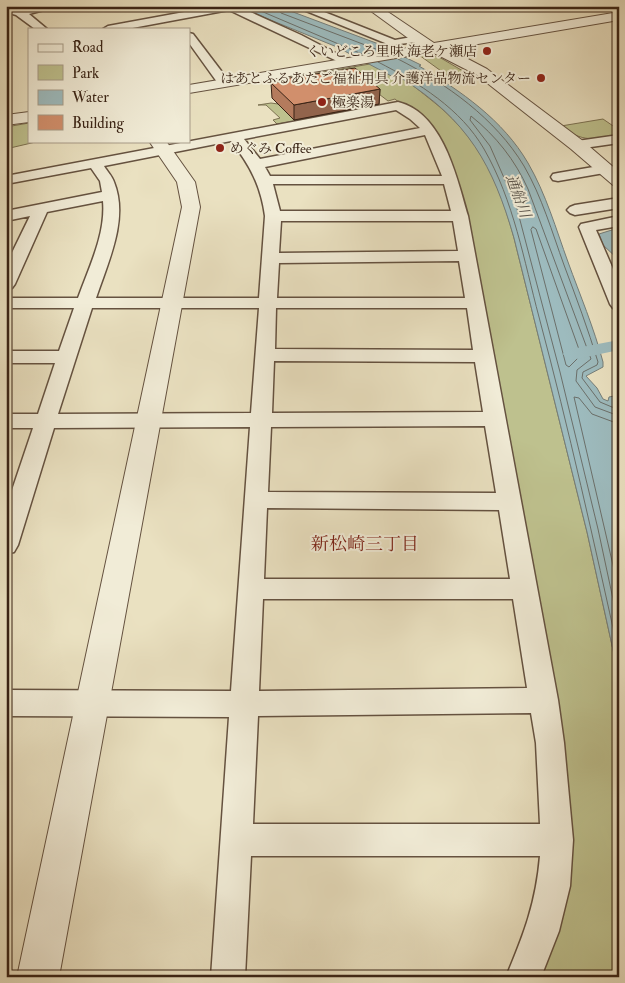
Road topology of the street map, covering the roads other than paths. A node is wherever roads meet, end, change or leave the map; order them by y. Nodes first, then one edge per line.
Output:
1 (54, 6) edge
2 (300, 6) edge
3 (370, 6) edge
4 (228, 7) edge
5 (6, 8) edge
6 (619, 12) edge
7 (25, 16) junction
8 (619, 16) edge
9 (176, 18) junction
10 (13, 24) dead end
11 (41, 28) edge
12 (114, 28) edge
13 (182, 28) edge
14 (190, 37) edge
15 (420, 45) junction
16 (345, 59) junction
17 (211, 66) junction
18 (196, 68) dead end
19 (221, 79) junction
20 (190, 84) edge
21 (190, 89) edge
22 (28, 112) edge
23 (6, 115) edge
24 (28, 117) edge
25 (6, 120) edge
26 (427, 130) junction
27 (234, 136) junction
28 (619, 139) edge
29 (190, 142) edge
30 (190, 142) edge
31 (577, 145) junction
32 (160, 146) edge
33 (95, 163) junction
34 (257, 164) junction
35 (605, 169) junction
36 (558, 177) dead end
37 (6, 180) edge
38 (266, 180) junction
39 (450, 180) junction
40 (619, 181) edge
41 (110, 195) junction
42 (619, 203) edge
43 (40, 210) junction
44 (575, 210) dead end
45 (6, 216) edge
46 (273, 216) junction
47 (460, 216) junction
48 (619, 221) edge
49 (467, 256) junction
50 (271, 258) junction
51 (613, 275) edge
52 (6, 284) edge
53 (6, 303) edge
54 (172, 303) junction
55 (268, 303) junction
56 (475, 303) junction
57 (85, 304) junction
58 (619, 304) edge
59 (264, 355) junction
60 (484, 356) junction
61 (6, 357) edge
62 (66, 357) junction
63 (495, 419) junction
64 (262, 420) junction
65 (6, 421) edge
66 (46, 421) junction
67 (149, 421) junction
68 (256, 500) junction
69 (13, 501) edge
70 (507, 502) junction
71 (6, 545) edge
72 (252, 589) junction
73 (525, 589) junction
74 (544, 700) junction
75 (6, 703) edge
76 (93, 703) junction
77 (243, 704) junction
78 (236, 840) junction
79 (557, 840) junction
80 (38, 977) edge
81 (228, 977) edge
82 (523, 977) edge

1 - 7 street
2 - 15 street
3 - 15 street
4 - 9 street
4 - 16 street
5 - 7 street
6 - 15 street
7 - 10 street
7 - 11 street
8 - 15 street
9 - 12 street
9 - 13 street
14 - 17 street
15 - 16 street
15 - 31 street
16 - 19 street
16 - 21 street
17 - 18 street
17 - 19 street
19 - 20 street
22 - 23 street
24 - 25 street
26 - 27 street
26 - 34 street
26 - 39 street
27 - 30 street
27 - 34 street
28 - 31 street
29 - 32 street
31 - 35 street
32 - 33 street
32 - 54 street
33 - 37 street
33 - 41 street
34 - 38 street
35 - 36 street
35 - 40 street
38 - 39 street
38 - 46 street
39 - 47 street
41 - 43 street
41 - 57 street
42 - 44 street
43 - 45 street
43 - 52 street
46 - 47 street
46 - 50 street
47 - 49 street
48 - 51 street
49 - 50 street
49 - 56 street
50 - 55 street
51 - 58 street
53 - 57 street
54 - 55 street
54 - 57 street
54 - 67 street
55 - 56 street
55 - 59 street
56 - 60 street
57 - 62 street
59 - 60 street
59 - 64 street
60 - 63 street
61 - 62 street
62 - 66 street
63 - 64 street
63 - 70 street
64 - 67 street
64 - 68 street
65 - 66 street
66 - 67 street
66 - 69 street
67 - 76 street
68 - 70 street
68 - 72 street
69 - 71 street
70 - 73 street
72 - 73 street
72 - 77 street
73 - 74 street
74 - 77 street
74 - 79 street
75 - 76 street
76 - 77 street
76 - 80 street
77 - 78 street
78 - 79 street
78 - 81 street
79 - 82 street

